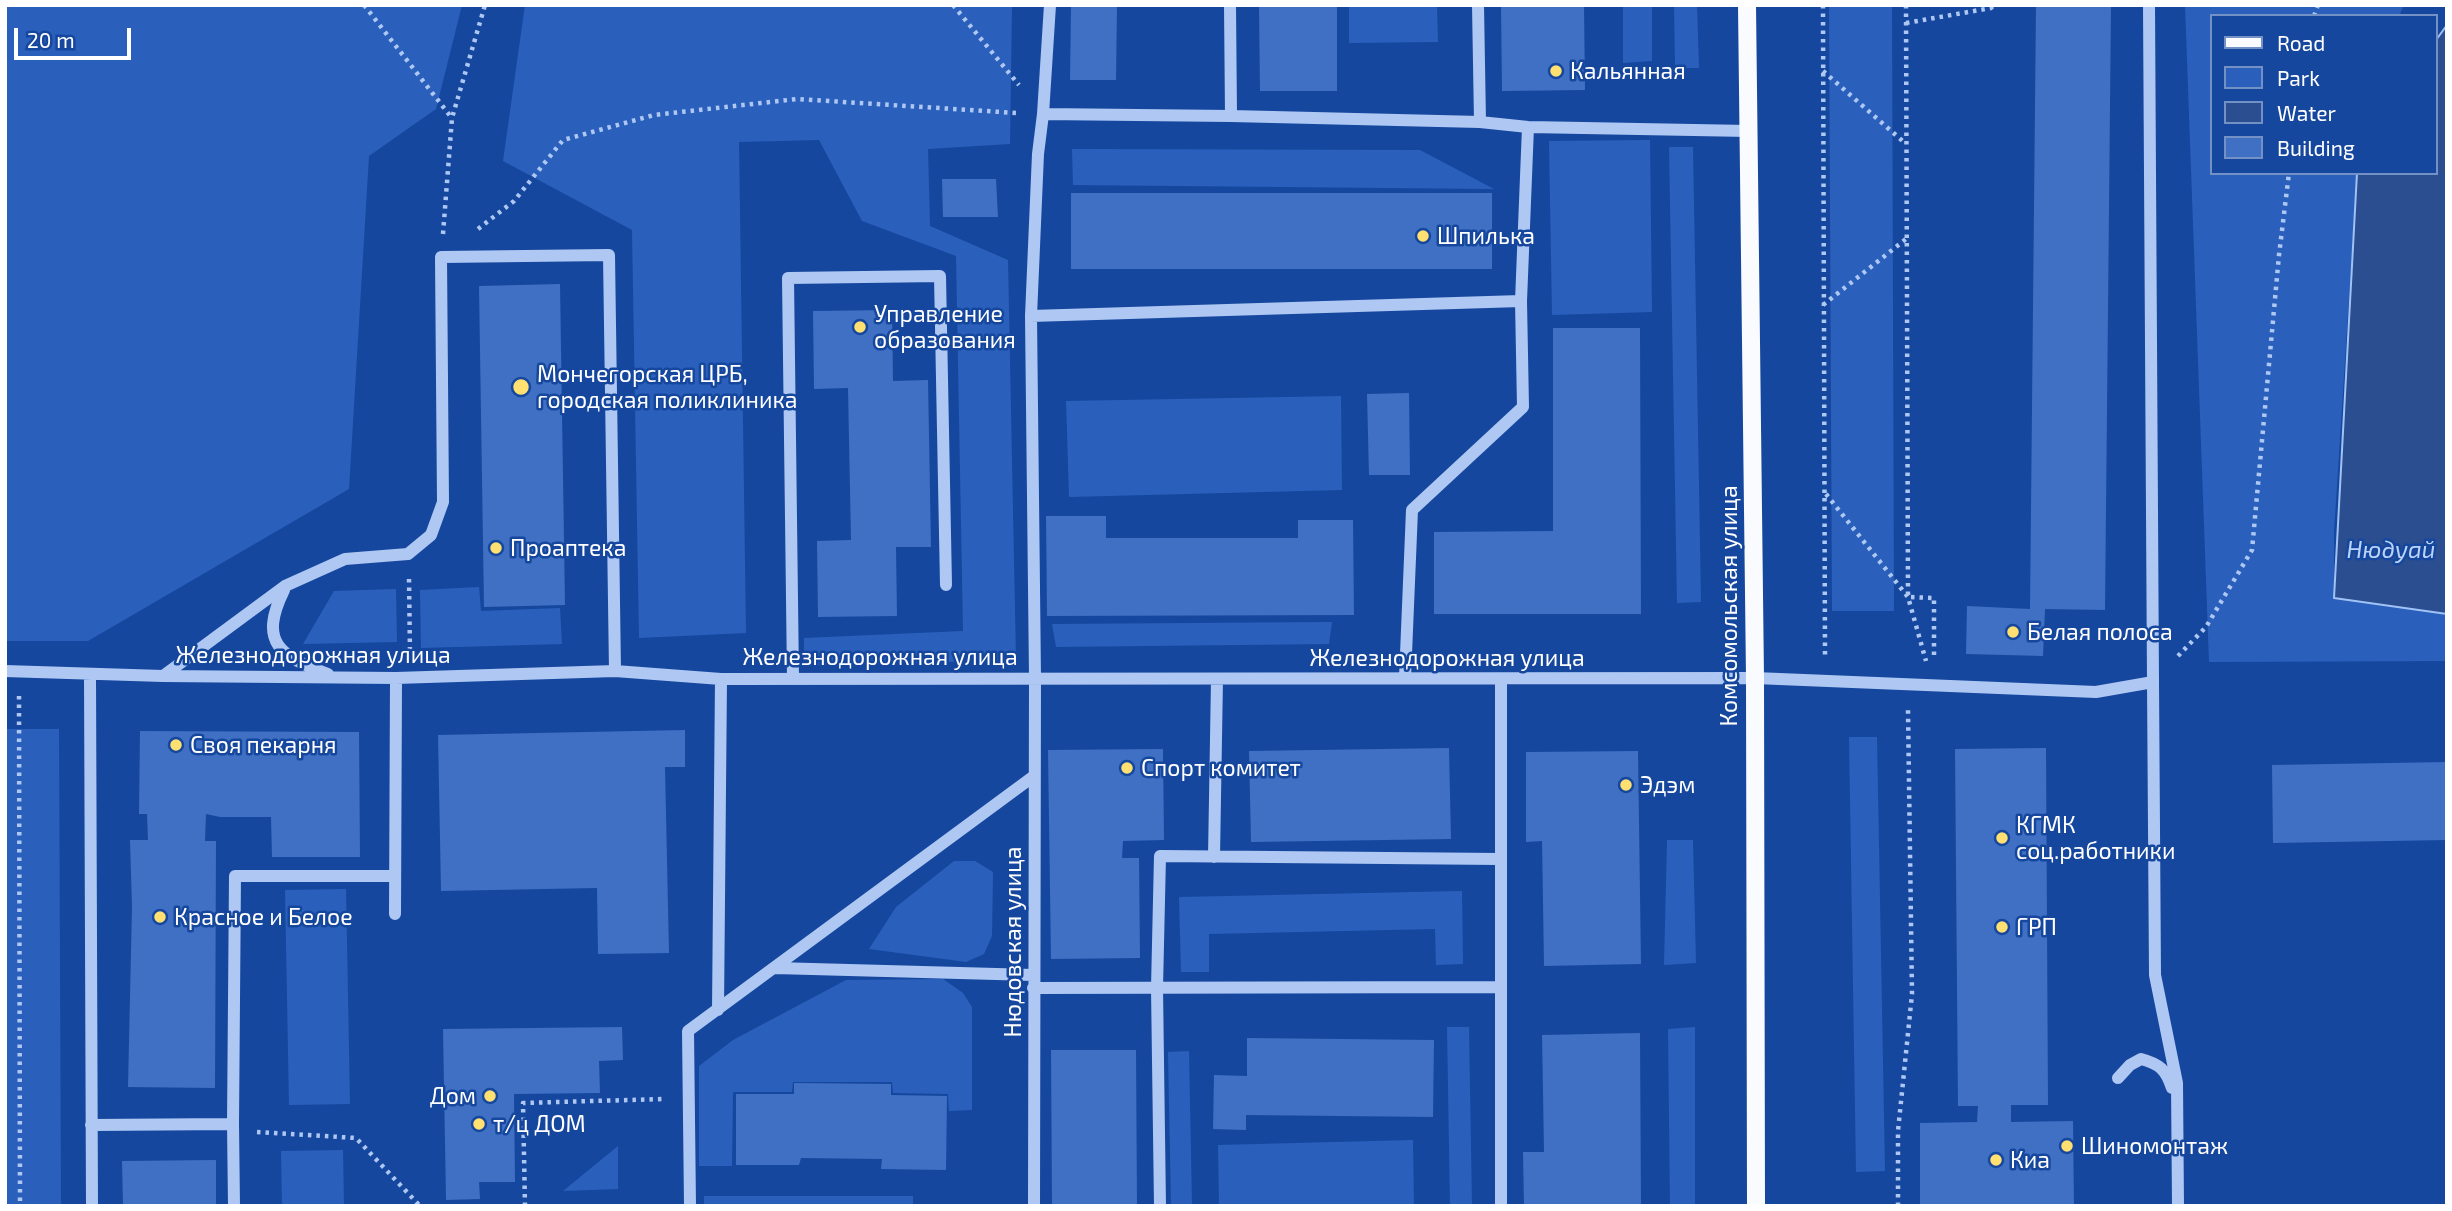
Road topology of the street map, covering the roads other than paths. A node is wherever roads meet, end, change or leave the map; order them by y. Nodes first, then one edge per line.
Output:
1 (1050, 5) edge
2 (1230, 5) edge
3 (1478, 5) edge
4 (1747, 5) edge
5 (2149, 5) edge
6 (1043, 114) junction
7 (1231, 116) junction
8 (1480, 122) junction
9 (1528, 127) junction
10 (1749, 131) junction
11 (1521, 301) junction
12 (1031, 316) junction
13 (946, 585) dead end
14 (285, 586) junction
15 (12, 671) edge
16 (615, 671) junction
17 (90, 674) junction
18 (163, 676) junction
19 (337, 677) junction
20 (396, 678) junction
21 (1035, 678) junction
22 (1405, 678) junction
23 (1755, 678) junction
24 (721, 679) junction
25 (793, 679) junction
26 (1217, 679) junction
27 (1501, 680) junction
28 (2153, 682) junction
29 (1034, 776) junction
30 (1214, 858) junction
31 (1500, 859) junction
32 (395, 876) junction
33 (395, 915) dead end
34 (775, 968) junction
35 (1033, 982) junction
36 (1500, 987) junction
37 (1157, 988) junction
38 (718, 1010) junction
39 (2118, 1078) dead end
40 (2177, 1106) junction
41 (233, 1124) junction
42 (91, 1125) junction
43 (92, 1206) edge
44 (234, 1206) edge
45 (690, 1206) edge
46 (1034, 1206) edge
47 (1160, 1206) edge
48 (1501, 1206) edge
49 (1756, 1206) edge
50 (2178, 1206) edge

1 - 6 street, Нюдовская улица
2 - 7 street
3 - 8 street
4 - 10 main road, Комсомольская улица
5 - 28 street
6 - 7 street
6 - 12 street, Нюдовская улица
7 - 8 street
8 - 9 street
9 - 10 street
9 - 11 street
10 - 23 main road, Комсомольская улица
11 - 12 street
11 - 22 street
12 - 21 street, Нюдовская улица
13 - 25 street
14 - 16 street
14 - 18 street
14 - 19 street
15 - 17 street, Железнодорожная улица
16 - 20 street, Железнодорожная улица
16 - 24 street, Железнодорожная улица
17 - 18 street, Железнодорожная улица
17 - 42 street
18 - 19 street, Железнодорожная улица
19 - 20 street, Железнодорожная улица
20 - 32 street
21 - 25 street, Железнодорожная улица
21 - 26 street, Железнодорожная улица
21 - 29 street, Нюдовская улица
22 - 26 street, Железнодорожная улица
22 - 27 street, Железнодорожная улица
23 - 27 street, Железнодорожная улица
23 - 28 street, Железнодорожная улица
23 - 49 main road, Комсомольская улица
24 - 25 street, Железнодорожная улица
24 - 38 street
26 - 30 street
27 - 31 street
28 - 40 street
29 - 34 street
29 - 35 street, Нюдовская улица
30 - 31 street
30 - 37 street
31 - 36 street
32 - 33 street
32 - 41 street
34 - 35 street
34 - 38 street
35 - 37 street
35 - 46 street, Нюдовская улица
36 - 37 street
36 - 48 street
37 - 47 street
38 - 45 street
39 - 40 street
40 - 50 street
41 - 42 street
41 - 44 street
42 - 43 street

